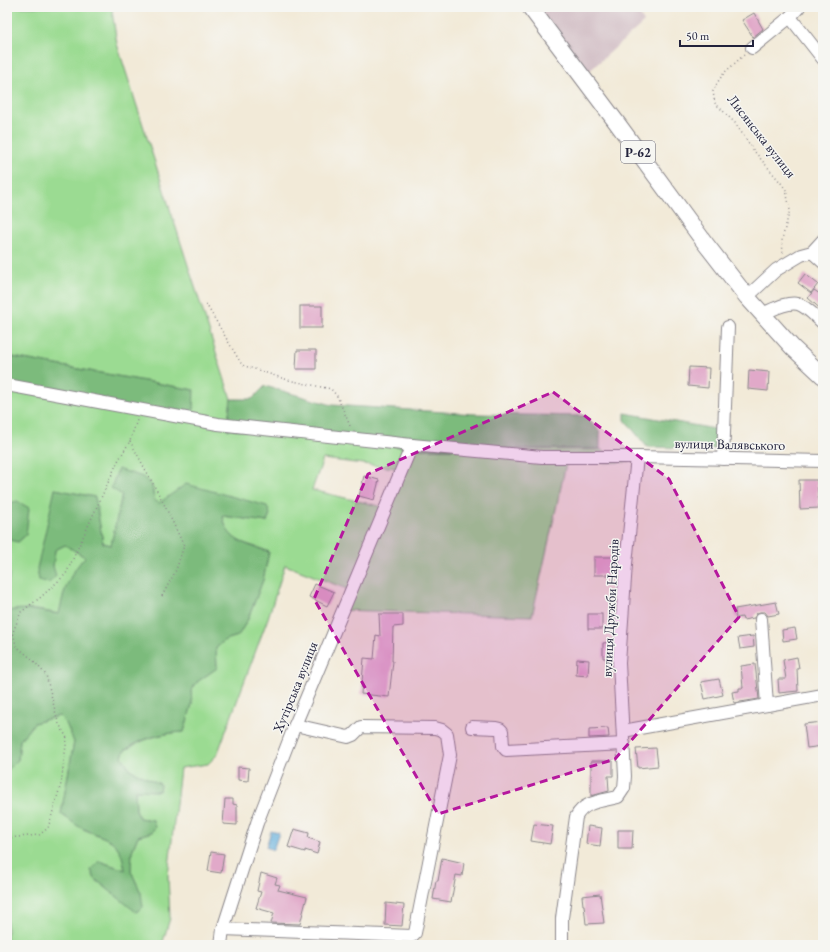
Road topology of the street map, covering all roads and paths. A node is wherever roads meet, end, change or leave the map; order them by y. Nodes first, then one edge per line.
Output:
1 (530, 7) edge
2 (799, 7) edge
3 (790, 17) junction
4 (752, 48) joint
5 (823, 59) edge
6 (823, 240) edge
7 (812, 252) junction
8 (823, 262) edge
9 (776, 270) junction
10 (747, 297) junction
11 (206, 304) dead end
12 (762, 314) junction
13 (823, 323) edge
14 (728, 327) dead end
15 (823, 376) edge
16 (7, 385) edge
17 (140, 410) junction
18 (356, 439) junction
19 (130, 441) junction
20 (412, 445) junction
21 (637, 458) junction
22 (723, 459) junction
23 (823, 462) edge
24 (161, 598) dead end
25 (761, 619) dead end
26 (13, 632) junction
27 (7, 641) edge
28 (823, 695) edge
29 (767, 705) junction
30 (294, 725) junction
31 (472, 727) dead end
32 (623, 731) junction
33 (624, 744) junction
34 (7, 838) edge
35 (223, 929) junction
36 (221, 945) edge
37 (562, 945) edge

1 - 10 main road, Р-62
2 - 3 street
3 - 4 street
3 - 5 street
4 - 9 path, Лисянська вулиця
6 - 7 street
7 - 8 street
7 - 9 street
9 - 10 street
10 - 12 main road, Р-62
11 - 18 path
12 - 13 street
12 - 15 main road, Р-62
14 - 22 street
16 - 17 street, вулиця Валявського
17 - 18 street, вулиця Валявського
17 - 19 path
18 - 20 street, вулиця Валявського
19 - 24 path
19 - 26 path
20 - 21 street, вулиця Валявського
20 - 30 street, Хутірська вулиця
21 - 22 street, вулиця Валявського
21 - 32 street, вулиця Дружби Народів
22 - 23 street, вулиця Валявського
25 - 29 street
26 - 27 path
26 - 34 path
28 - 29 street
29 - 32 street
30 - 35 street, Хутірська вулиця
30 - 35 street
31 - 33 street
32 - 33 street, вулиця Дружби Народів
33 - 37 street, вулиця Дружби Народів
35 - 36 street, Хутірська вулиця

